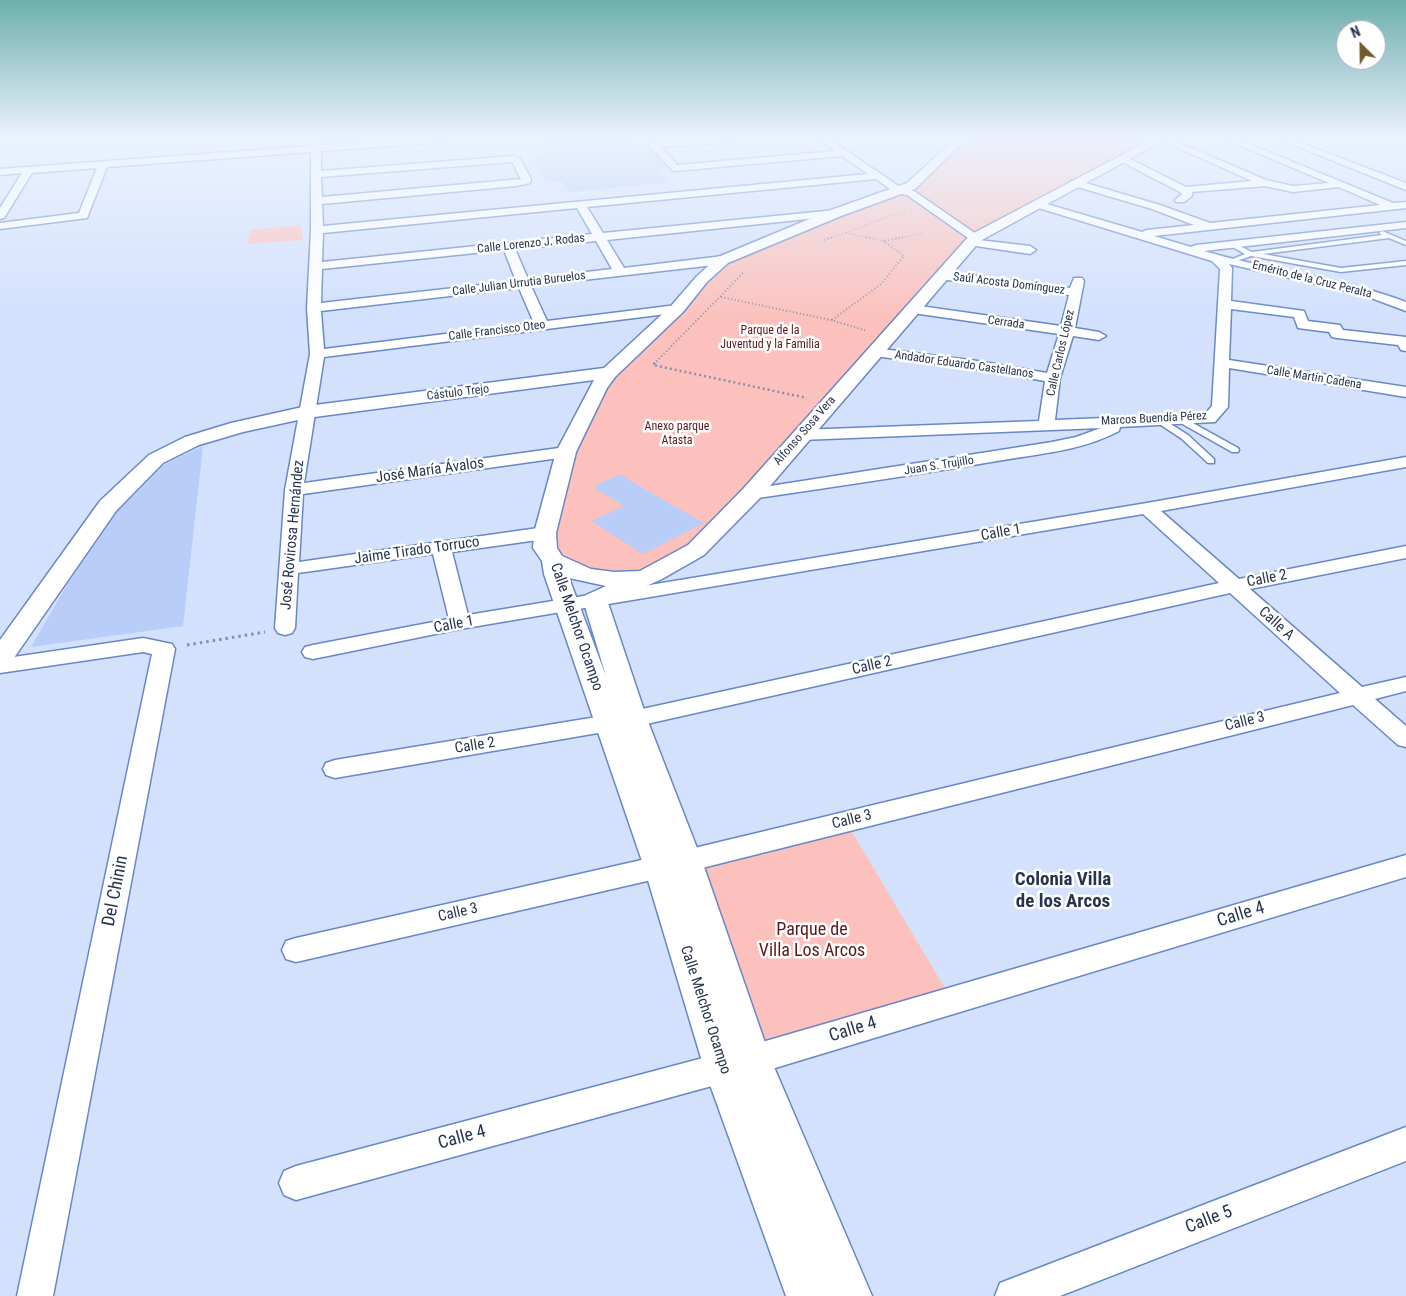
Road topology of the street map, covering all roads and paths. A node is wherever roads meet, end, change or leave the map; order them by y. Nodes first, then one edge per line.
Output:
1 (10, 199) edge
2 (89, 199) edge
3 (334, 199) edge
4 (636, 199) edge
5 (875, 199) edge
6 (920, 199) edge
7 (1044, 199) edge
8 (1131, 199) edge
9 (1181, 199) edge
10 (1316, 199) edge
11 (1375, 199) edge
12 (317, 201) joint
13 (925, 204) junction
14 (1036, 204) junction
15 (1406, 205) edge
16 (581, 206) junction
17 (1392, 206) junction
18 (1156, 207) junction
19 (1342, 211) junction
20 (836, 214) junction
21 (0, 216) edge
22 (1406, 225) edge
23 (0, 226) edge
24 (1210, 227) junction
25 (1372, 228) junction
26 (317, 230) junction
27 (843, 233) junction
28 (924, 233) dead end
29 (1137, 234) junction
30 (1390, 236) junction
31 (599, 237) junction
32 (884, 241) junction
33 (974, 241) junction
34 (818, 242) dead end
35 (1406, 243) edge
36 (1231, 244) junction
37 (508, 246) junction
38 (1189, 249) junction
39 (1030, 250) dead end
40 (1251, 254) junction
41 (1216, 258) junction
42 (723, 260) junction
43 (1231, 261) junction
44 (1406, 263) edge
45 (315, 266) junction
46 (747, 270) dead end
47 (620, 272) junction
48 (944, 276) junction
49 (523, 283) junction
50 (1076, 287) joint
51 (721, 296) junction
52 (1226, 304) junction
53 (1406, 307) edge
54 (314, 308) junction
55 (678, 309) junction
56 (914, 309) junction
57 (831, 320) junction
58 (542, 326) junction
59 (1068, 332) junction
60 (1099, 336) dead end
61 (887, 337) junction
62 (1405, 344) edge
63 (874, 352) junction
64 (317, 354) junction
65 (1222, 363) junction
66 (1053, 378) junction
67 (603, 381) junction
68 (1406, 392) edge
69 (811, 398) dead end
70 (306, 417) junction
71 (1161, 420) junction
72 (1182, 420) junction
73 (1122, 422) junction
74 (1046, 424) junction
75 (802, 435) junction
76 (1235, 450) dead end
77 (566, 452) junction
78 (1211, 461) dead end
79 (1406, 462) edge
80 (294, 490) junction
81 (751, 494) junction
82 (1147, 508) junction
83 (545, 533) junction
84 (441, 548) junction
85 (1406, 552) edge
86 (554, 561) junction
87 (289, 569) junction
88 (653, 574) junction
89 (1234, 586) junction
90 (591, 599) junction
91 (460, 623) junction
92 (286, 628) joint
93 (164, 649) junction
94 (313, 652) dead end
95 (0, 659) edge
96 (0, 666) edge
97 (1406, 684) edge
98 (1355, 695) junction
99 (622, 721) junction
100 (1406, 739) edge
101 (335, 769) dead end
102 (673, 864) junction
103 (1406, 866) edge
104 (296, 950) dead end
105 (737, 1064) junction
106 (1406, 1144) edge
107 (296, 1183) dead end
108 (35, 1296) edge
109 (810, 1296) edge
110 (849, 1296) edge
111 (1013, 1296) edge

1 - 21 street
2 - 23 street
3 - 12 street
4 - 16 street
5 - 20 street, Calle Melchor Ocampo
6 - 13 street
7 - 14 street, Alfonso Sosa Vera
8 - 18 street
9 - 18 street
10 - 19 street
11 - 17 street
12 - 26 street, José Rovirosa Hernández
13 - 27 path
13 - 33 street
14 - 29 street
14 - 33 street, Alfonso Sosa Vera
15 - 17 street
16 - 26 street
16 - 31 street
17 - 19 street
18 - 24 street
19 - 24 street
20 - 31 street, Calle Lorenzo J. Rodas
20 - 42 street, Calle Melchor Ocampo
22 - 25 street
24 - 29 street
25 - 30 lane
25 - 36 street
26 - 45 street, José Rovirosa Hernández
27 - 32 path
27 - 34 path
28 - 32 path
29 - 38 street
30 - 35 lane
30 - 40 lane
31 - 37 street, Calle Lorenzo J. Rodas
31 - 47 street
32 - 57 path
33 - 39 street
33 - 48 street, Alfonso Sosa Vera
36 - 38 street
36 - 40 lane
37 - 45 street, Calle Lorenzo J. Rodas
37 - 49 street
38 - 41 street
40 - 43 lane
40 - 44 lane
41 - 43 street, Emérito de la Cruz Peralta
41 - 52 street, Marcos Buendía Pérez
42 - 47 street, Calle Julian Urrutia Buruelos
42 - 55 street, Calle Melchor Ocampo
43 - 53 street, Emérito de la Cruz Peralta
45 - 54 street, José Rovirosa Hernández
46 - 51 path
47 - 49 street, Calle Julian Urrutia Buruelos
48 - 50 street, Saúl Acosta Domínguez
48 - 56 street, Alfonso Sosa Vera
49 - 54 street, Calle Julian Urrutia Buruelos
49 - 58 street
50 - 59 street, Calle Carlos López
51 - 57 path
51 - 69 path
52 - 62 street
52 - 65 street, Marcos Buendía Pérez
54 - 64 street, José Rovirosa Hernández
55 - 58 street, Calle Francisco Oteo
55 - 67 street, Calle Melchor Ocampo
56 - 59 street, Cerrada
56 - 61 street, Alfonso Sosa Vera
57 - 61 path
58 - 64 street, Calle Francisco Oteo
59 - 60 street, Cerrada
59 - 66 street, Calle Carlos López
61 - 63 street, Alfonso Sosa Vera
63 - 66 street, Andador Eduardo Castellanos
63 - 75 street, Alfonso Sosa Vera
64 - 70 street, José Rovirosa Hernández
65 - 68 street, Calle Martín Cadena
65 - 72 street, Marcos Buendía Pérez
66 - 74 street, Calle Carlos López
67 - 70 street, Cástulo Trejo
67 - 77 street, Calle Melchor Ocampo
70 - 80 street, José Rovirosa Hernández
70 - 95 street, Cástulo Trejo
71 - 72 street, Marcos Buendía Pérez
71 - 73 street, Marcos Buendía Pérez
71 - 78 lane
72 - 76 lane
73 - 74 street, Marcos Buendía Pérez
73 - 81 street, Juan S. Trujillo
74 - 75 street, Marcos Buendía Pérez
75 - 81 street, Alfonso Sosa Vera
77 - 80 street, José María Ávalos
77 - 83 street, Calle Melchor Ocampo
79 - 82 street, Calle 1
80 - 87 street, José Rovirosa Hernández
81 - 88 street, Alfonso Sosa Vera
82 - 89 street, Calle A
82 - 90 street, Calle 1
83 - 84 street, Jaime Tirado Torruco
83 - 86 street, Calle Melchor Ocampo
84 - 87 street, Jaime Tirado Torruco
84 - 91 street
85 - 89 street, Calle 2
86 - 88 street
86 - 90 street, Calle Melchor Ocampo
87 - 92 street, José Rovirosa Hernández
88 - 90 street, Alfonso Sosa Vera
89 - 98 street, Calle A
89 - 99 street, Calle 2
90 - 91 street, Calle 1
90 - 99 street, Calle Melchor Ocampo
91 - 94 street, Calle 1
92 - 93 path
93 - 96 street
93 - 108 street, Del Chinin
97 - 98 street, Calle 3
98 - 100 street, Calle A
98 - 102 street, Calle 3
99 - 101 street, Calle 2
99 - 102 street, Calle Melchor Ocampo
102 - 104 street, Calle 3
102 - 105 street, Calle Melchor Ocampo
103 - 105 street, Calle 4
105 - 107 street, Calle 4
105 - 109 street, Calle Melchor Ocampo
105 - 110 street, Calle Melchor Ocampo
106 - 111 street, Calle 5

